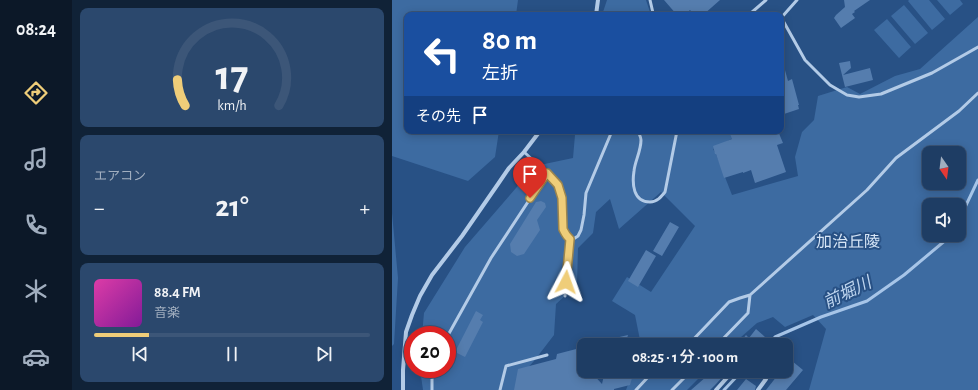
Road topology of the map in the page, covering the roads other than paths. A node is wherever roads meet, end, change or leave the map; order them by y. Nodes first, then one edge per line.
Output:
1 (598, 0) edge
2 (650, 0) edge
3 (766, 0) edge
4 (797, 0) edge
5 (596, 12) edge
6 (653, 12) edge
7 (752, 12) edge
8 (784, 15) edge
9 (784, 23) edge
10 (978, 46) edge
11 (978, 93) edge
12 (538, 134) edge
13 (611, 134) edge
14 (639, 134) edge
15 (676, 134) edge
16 (524, 152) junction
17 (547, 173) junction
18 (570, 239) junction
19 (750, 295) junction
20 (565, 296) dead end
21 (453, 326) edge
22 (695, 338) edge
23 (724, 338) edge
24 (547, 355) dead end
25 (432, 378) edge
26 (647, 378) edge
27 (684, 378) edge
28 (727, 378) edge
29 (765, 378) edge
30 (403, 390) edge
31 (432, 390) edge
32 (500, 390) edge
33 (636, 390) edge
34 (672, 390) edge
35 (716, 390) edge
36 (758, 390) edge

1 - 5 street
2 - 6 lane
3 - 7 lane
4 - 8 lane
9 - 10 lane
11 - 19 lane
12 - 16 street
13 - 18 lane
14 - 15 lane
16 - 17 lane
16 - 30 street
17 - 18 lane
17 - 21 lane
18 - 20 lane
19 - 22 lane
19 - 23 lane
24 - 32 lane
25 - 31 lane
26 - 33 lane
27 - 34 lane
28 - 35 street
29 - 36 street

